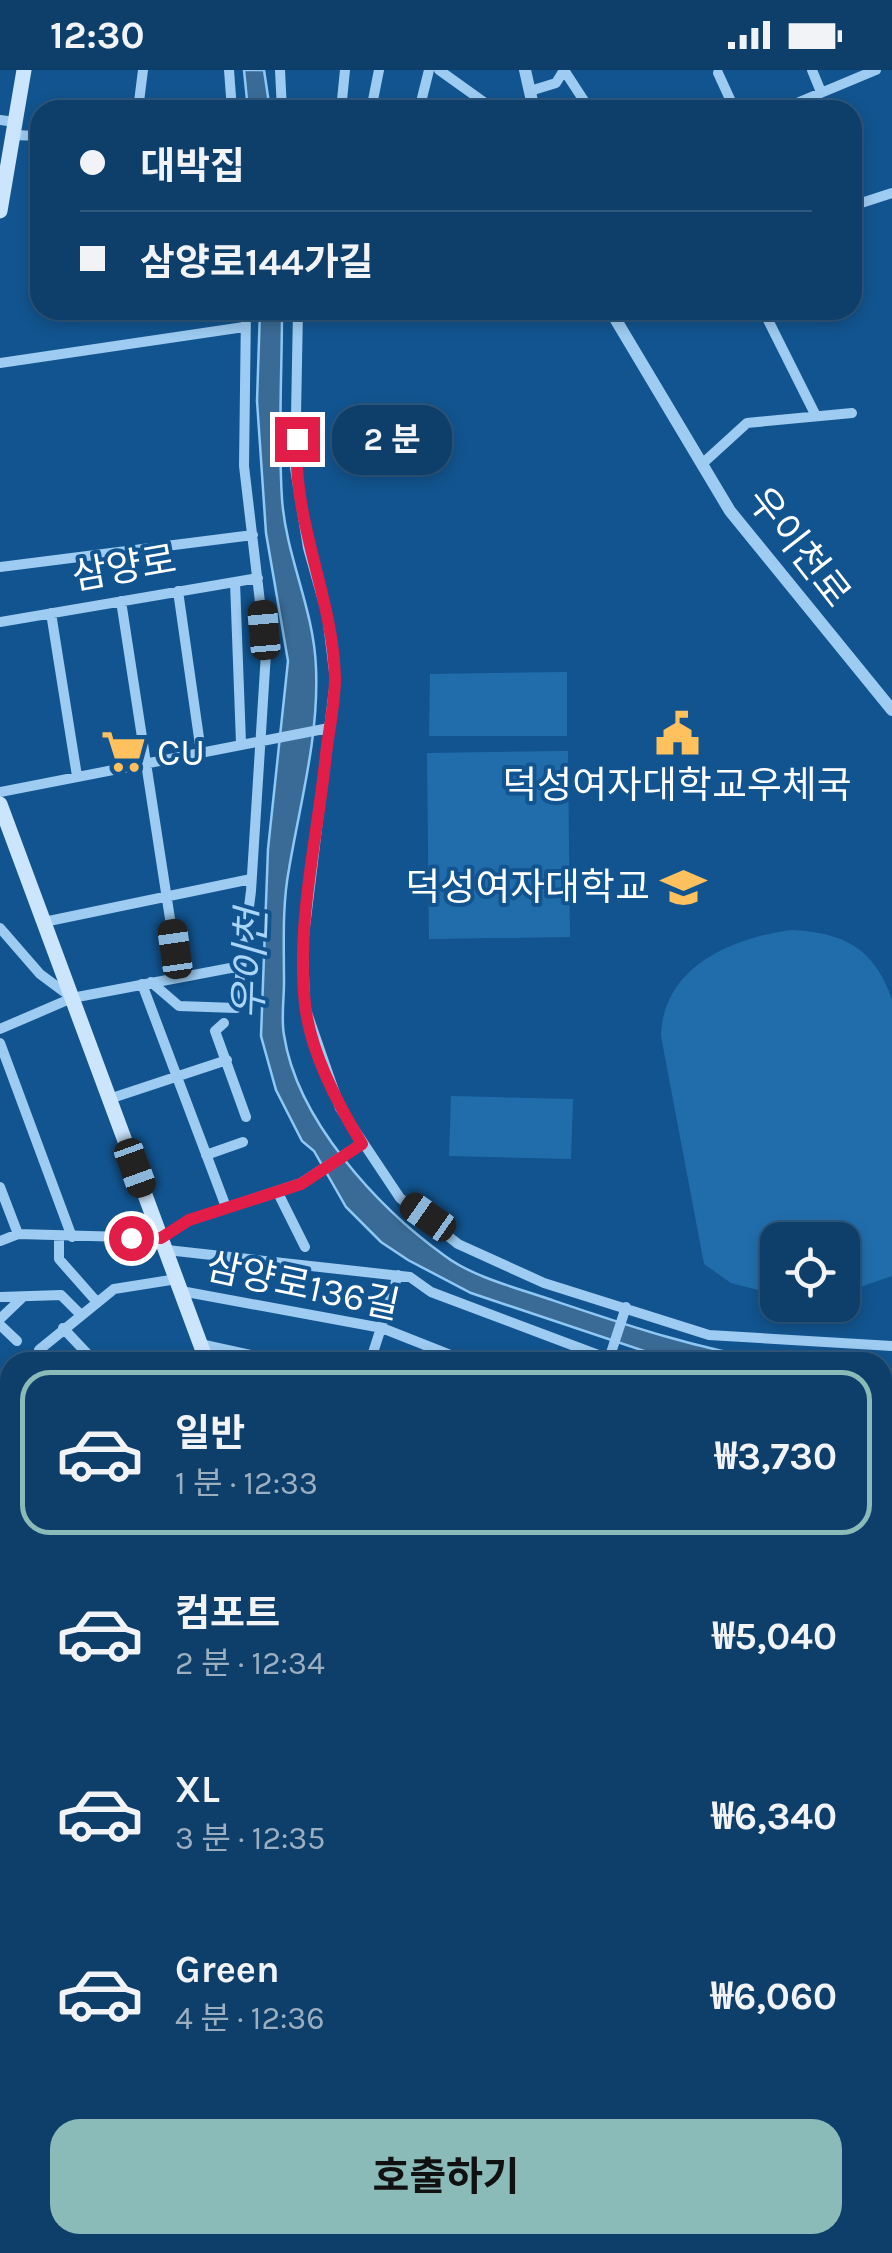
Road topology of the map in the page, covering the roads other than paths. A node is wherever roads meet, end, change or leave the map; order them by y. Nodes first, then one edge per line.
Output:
1 (24, 70) edge
2 (143, 70) edge
3 (229, 70) edge
4 (280, 70) edge
5 (345, 70) edge
6 (379, 70) edge
7 (429, 70) edge
8 (439, 70) edge
9 (525, 70) edge
10 (564, 70) edge
11 (812, 70) edge
12 (876, 70) edge
13 (718, 73) dead end
14 (530, 91) junction
15 (822, 92) junction
16 (139, 100) edge
17 (231, 100) edge
18 (282, 100) edge
19 (341, 100) edge
20 (373, 100) edge
21 (422, 100) edge
22 (480, 100) edge
23 (532, 100) edge
24 (584, 100) edge
25 (730, 100) edge
26 (803, 100) edge
27 (9, 126) edge
28 (892, 192) edge
29 (862, 202) edge
30 (0, 211) edge
31 (245, 320) edge
32 (298, 320) edge
33 (616, 320) edge
34 (767, 320) edge
35 (244, 327) junction
36 (0, 363) edge
37 (852, 413) dead end
38 (816, 416) junction
39 (702, 464) junction
40 (253, 535) junction
41 (0, 568) edge
42 (258, 578) junction
43 (235, 582) junction
44 (178, 592) junction
45 (122, 601) junction
46 (50, 613) junction
47 (0, 622) edge
48 (892, 710) edge
49 (329, 728) junction
50 (262, 740) junction
51 (241, 744) junction
52 (200, 752) junction
53 (145, 763) junction
54 (76, 776) junction
55 (0, 792) edge
56 (0, 804) edge
57 (252, 879) junction
58 (168, 894) junction
59 (44, 922) junction
60 (0, 928) edge
61 (240, 966) junction
62 (179, 976) junction
63 (147, 983) junction
64 (72, 998) junction
65 (224, 1023) dead end
66 (0, 1029) edge
67 (0, 1043) edge
68 (226, 1060) junction
69 (177, 1076) junction
70 (109, 1099) junction
71 (246, 1117) dead end
72 (243, 1142) dead end
73 (362, 1144) junction
74 (206, 1155) junction
75 (0, 1186) edge
76 (278, 1191) junction
77 (226, 1207) junction
78 (18, 1234) junction
79 (66, 1237) junction
80 (0, 1241) edge
81 (164, 1244) junction
82 (305, 1247) dead end
83 (398, 1275) junction
84 (178, 1285) junction
85 (24, 1296) junction
86 (0, 1297) edge
87 (96, 1301) junction
88 (626, 1307) junction
89 (79, 1313) junction
90 (0, 1322) edge
91 (63, 1328) junction
92 (382, 1328) junction
93 (17, 1340) dead end
94 (200, 1344) junction
95 (892, 1346) edge
96 (41, 1352) edge
97 (86, 1352) edge
98 (204, 1352) edge
99 (237, 1352) edge
100 (374, 1352) edge
101 (443, 1352) edge
102 (586, 1352) edge
103 (615, 1352) edge

1 - 27 main road
2 - 16 street
3 - 17 street
4 - 18 street
5 - 19 street
6 - 20 street
7 - 21 street
8 - 22 street
9 - 14 street
10 - 14 street
10 - 24 street
11 - 15 street
12 - 15 street
13 - 25 street
14 - 23 street
15 - 26 street
27 - 30 main road
28 - 29 street
31 - 35 street
32 - 49 street
33 - 39 street, 우이천로
34 - 38 street
35 - 36 street
35 - 40 street
37 - 38 street, 우이천로
38 - 39 street, 우이천로
39 - 48 street, 우이천로
40 - 41 street
40 - 42 street
42 - 43 street, 삼양로
42 - 50 street
43 - 44 street, 삼양로
43 - 51 street
44 - 45 street, 삼양로
44 - 52 street
45 - 46 street, 삼양로
45 - 53 street
46 - 47 street, 삼양로
46 - 54 street
49 - 50 street
49 - 73 street
50 - 51 street
50 - 57 street
51 - 52 street
52 - 53 street
53 - 54 street
53 - 58 street
54 - 55 street
56 - 59 main road
57 - 58 street
57 - 61 street
58 - 59 street
58 - 62 street
59 - 64 main road
60 - 64 street
61 - 62 street
61 - 63 street
62 - 63 street
63 - 64 street
63 - 69 street
64 - 66 street
64 - 70 main road
65 - 68 street
67 - 79 street
68 - 69 street
68 - 71 street
69 - 70 street
69 - 74 street
70 - 81 main road
72 - 74 street
73 - 76 street
73 - 88 street
74 - 77 street
75 - 78 street
76 - 77 street
76 - 82 street
77 - 81 street
78 - 79 street
78 - 80 street
79 - 81 street
79 - 87 street
81 - 83 street
81 - 84 main road
83 - 92 street
83 - 102 street
84 - 87 street
84 - 92 street, 삼양로136길
84 - 94 main road
85 - 86 street
85 - 89 street
85 - 90 street
87 - 89 street
88 - 95 street
88 - 103 street
89 - 91 street
90 - 93 street
91 - 96 street
91 - 97 street
92 - 100 street
92 - 101 street, 삼양로136길
94 - 98 main road
94 - 99 street

